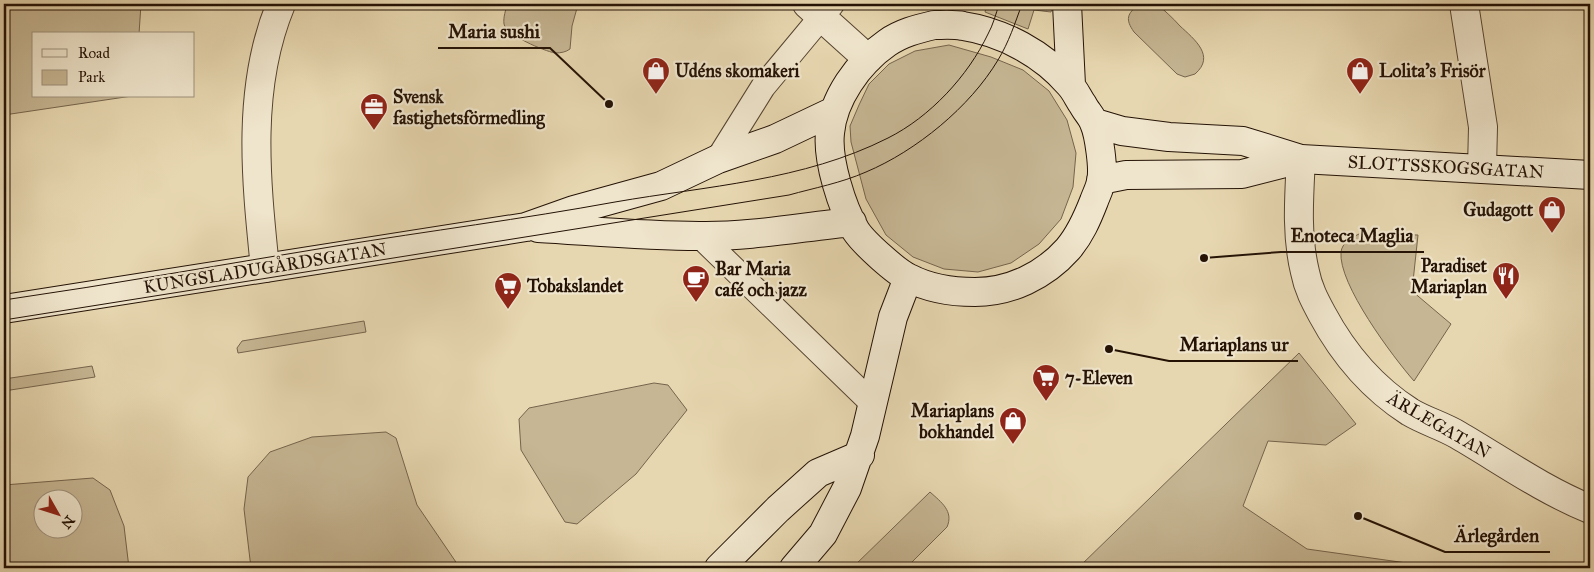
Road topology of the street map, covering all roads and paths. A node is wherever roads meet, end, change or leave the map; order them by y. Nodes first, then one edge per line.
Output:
1 (281, 4) edge
2 (1067, 4) edge
3 (1464, 4) edge
4 (820, 8) edge
5 (940, 14) edge
6 (868, 59) junction
7 (1070, 85) junction
8 (834, 111) junction
9 (1095, 123) junction
10 (718, 159) junction
11 (1301, 159) junction
12 (1482, 168) junction
13 (1590, 175) edge
14 (1101, 180) junction
15 (852, 222) junction
16 (526, 227) junction
17 (700, 236) junction
18 (265, 268) junction
19 (908, 278) junction
20 (4, 309) edge
21 (873, 404) junction
22 (860, 455) junction
23 (1590, 509) edge
24 (718, 568) edge
25 (794, 568) edge

1 - 18 street
2 - 7 street
3 - 12 street
4 - 6 street
4 - 10 lane
5 - 6 street
5 - 7 street
6 - 8 street
7 - 9 street
8 - 10 street, KUNGSLADUGÅRDSGATAN
8 - 15 street
9 - 11 street, SLOTTSSKOGSGATAN
9 - 14 street
10 - 16 street, KUNGSLADUGÅRDSGATAN
11 - 12 street, SLOTTSSKOGSGATAN
11 - 14 street, SLOTTSSKOGSGATAN
11 - 23 street, ÄRLEGATAN
12 - 13 street, SLOTTSSKOGSGATAN
14 - 19 street
15 - 17 street, KUNGSLADUGÅRDSGATAN
15 - 19 street
16 - 17 street, KUNGSLADUGÅRDSGATAN
16 - 18 street, KUNGSLADUGÅRDSGATAN
17 - 21 lane
18 - 20 street, KUNGSLADUGÅRDSGATAN
19 - 21 street
21 - 22 street
22 - 24 street
22 - 25 street

